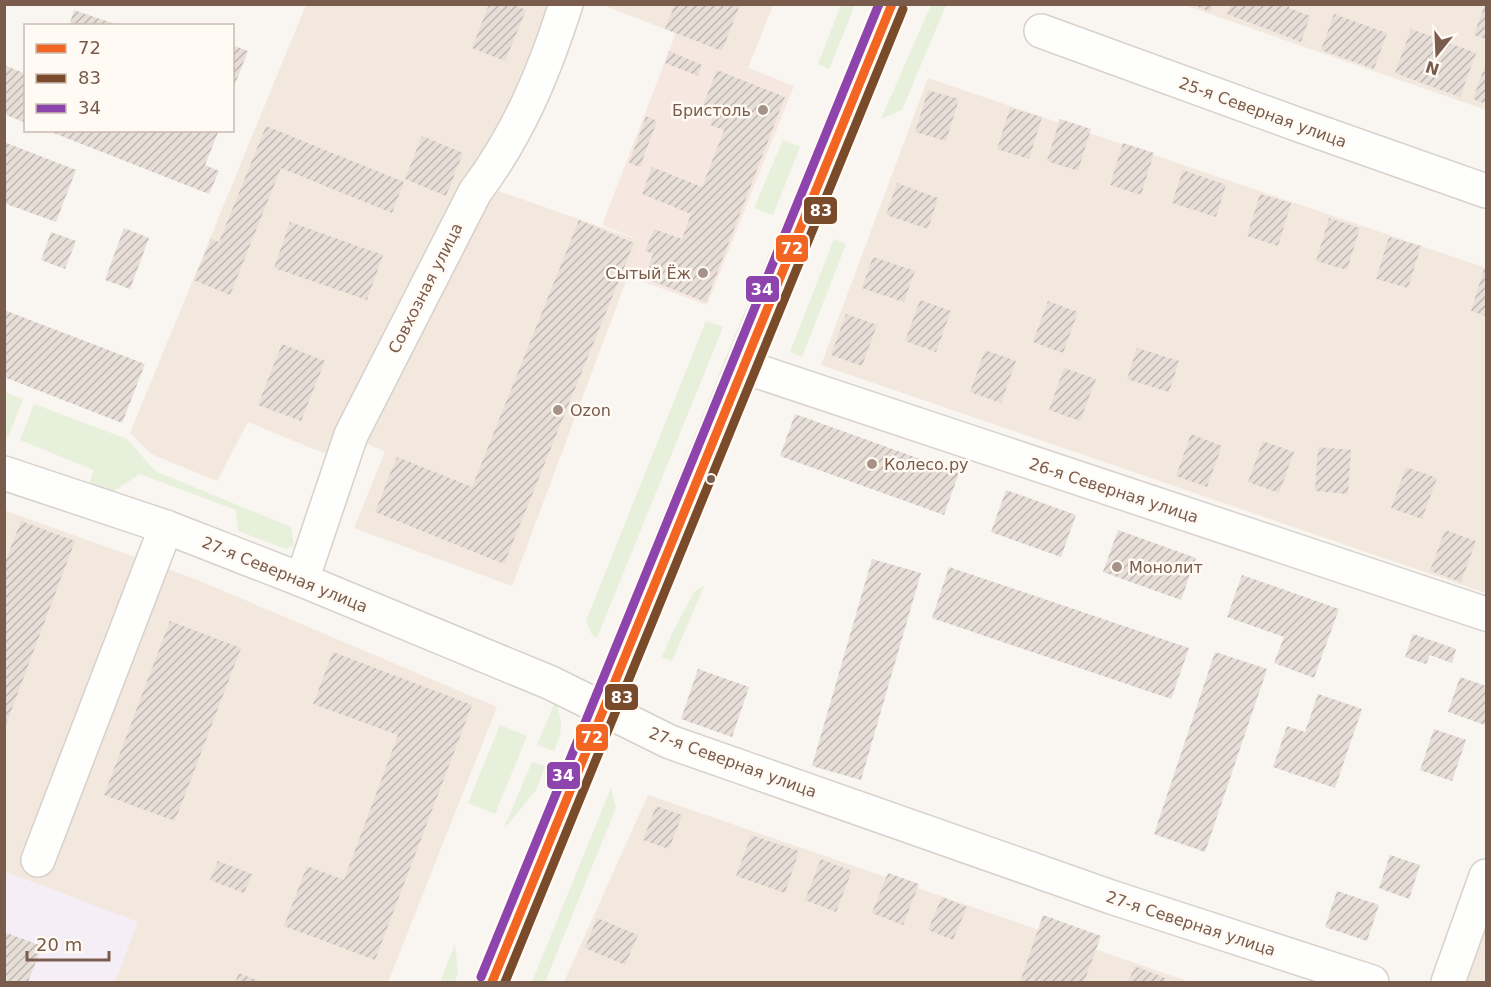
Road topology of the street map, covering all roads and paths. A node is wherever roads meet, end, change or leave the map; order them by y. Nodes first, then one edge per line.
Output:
1 (566, 4) edge
2 (892, 4) edge
3 (1041, 30) dead end
4 (1486, 191) edge
5 (742, 366) junction
6 (6, 477) edge
7 (166, 527) junction
8 (302, 580) junction
9 (1486, 614) edge
10 (603, 708) junction
11 (38, 860) dead end
12 (1486, 876) edge
13 (492, 982) edge
14 (1372, 982) edge
15 (1448, 982) edge

1 - 8 street, Совхозная улица
2 - 5 main road
3 - 4 street, 25-я Северная улица
5 - 9 street, 26-я Северная улица
5 - 10 main road
6 - 7 street, 27-я Северная улица
7 - 8 street, 27-я Северная улица
7 - 11 street
8 - 10 street, 27-я Северная улица
10 - 13 main road
10 - 14 street, 27-я Северная улица
12 - 15 street

